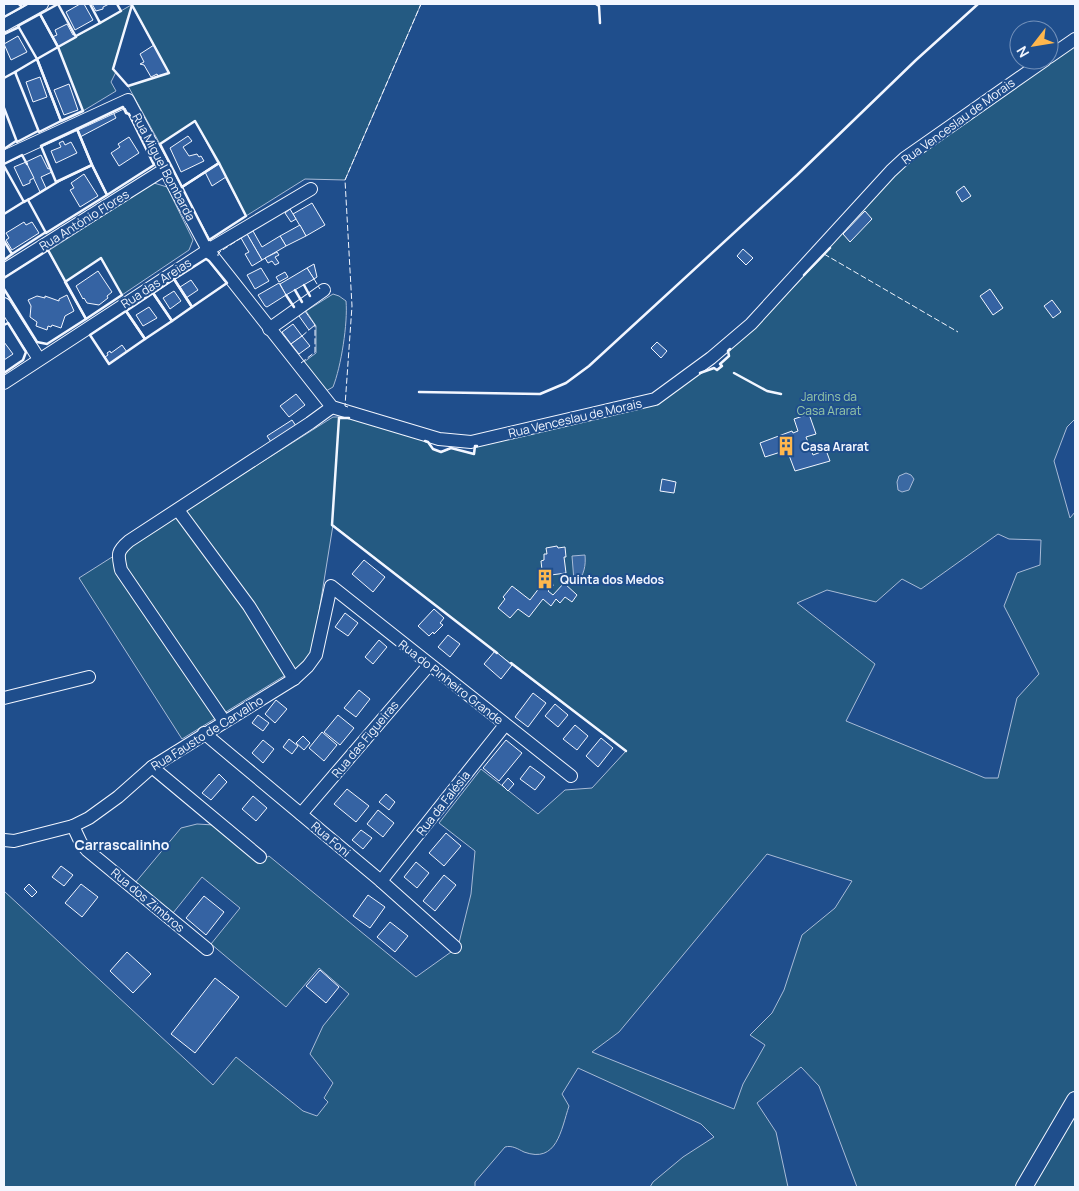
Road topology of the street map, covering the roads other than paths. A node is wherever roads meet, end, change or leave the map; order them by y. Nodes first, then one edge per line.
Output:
1 (42, 4) edge
2 (4, 25) edge
3 (1075, 39) edge
4 (1059, 50) edge
5 (1031, 70) edge
6 (4, 157) edge
7 (165, 169) junction
8 (311, 189) dead end
9 (208, 250) junction
10 (4, 270) edge
11 (324, 290) dead end
12 (4, 304) edge
13 (269, 329) junction
14 (39, 359) junction
15 (4, 383) edge
16 (332, 407) junction
17 (178, 510) junction
18 (331, 586) joint
19 (429, 664) junction
20 (90, 677) dead end
21 (294, 679) junction
22 (4, 698) edge
23 (224, 721) junction
24 (505, 725) junction
25 (204, 734) junction
26 (152, 767) junction
27 (571, 776) dead end
28 (302, 814) junction
29 (73, 826) junction
30 (4, 840) edge
31 (260, 857) dead end
32 (381, 881) junction
33 (455, 947) dead end
34 (206, 949) dead end
35 (1075, 1100) edge
36 (1024, 1187) edge

1 - 2 street
3 - 4 street
5 - 16 street, Rua Venceslau de Morais
6 - 7 street, Rua Miguel Bombarda
7 - 9 street, Rua Miguel Bombarda
7 - 10 street, Rua António Flores
8 - 9 street, Rua das Areias
9 - 13 street
9 - 14 street, Rua das Areias
11 - 13 street
12 - 14 street
13 - 16 street
14 - 15 street, Rua das Areias
16 - 17 street
17 - 21 street
17 - 23 street
18 - 19 street, Rua do Pinheiro Grande
18 - 21 street, Rua Fausto de Carvalho
19 - 24 street, Rua do Pinheiro Grande
19 - 28 street, Rua das Figueiras
20 - 22 street
21 - 23 street, Rua Fausto de Carvalho
23 - 25 street, Rua Fausto de Carvalho
24 - 27 street, Rua do Pinheiro Grande
24 - 32 street, Rua da Falésia
25 - 26 street, Rua Fausto de Carvalho
25 - 28 street, Rua Foni
26 - 29 street, Rua Fausto de Carvalho
26 - 31 street
28 - 32 street, Rua Foni
29 - 30 street, Rua Fausto de Carvalho
29 - 34 street, Rua dos Zimbros
32 - 33 street, Rua Foni
35 - 36 main road

